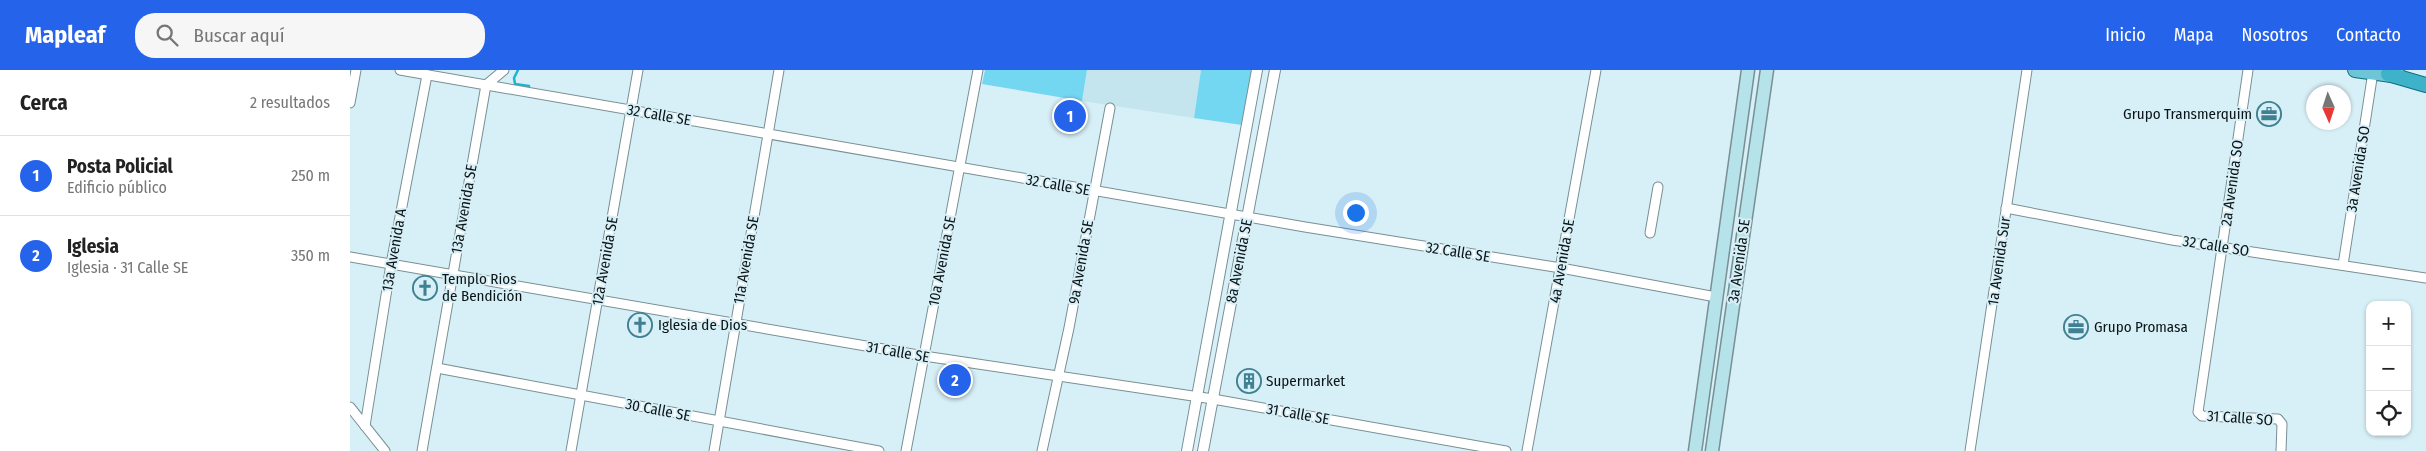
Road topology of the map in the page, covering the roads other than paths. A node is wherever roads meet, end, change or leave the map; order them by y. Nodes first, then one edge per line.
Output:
1 (356, 70) edge
2 (400, 70) edge
3 (504, 70) edge
4 (638, 70) edge
5 (779, 70) edge
6 (978, 70) edge
7 (1257, 70) edge
8 (1275, 70) edge
9 (1596, 70) edge
10 (1748, 70) edge
11 (1767, 70) edge
12 (2027, 70) edge
13 (2248, 70) edge
14 (2355, 70) edge
15 (2373, 72) junction
16 (2388, 74) junction
17 (427, 75) junction
18 (2426, 80) edge
19 (486, 85) junction
20 (2426, 85) edge
21 (350, 103) edge
22 (1110, 108) dead end
23 (631, 110) junction
24 (768, 134) junction
25 (960, 167) junction
26 (1658, 187) dead end
27 (1094, 191) junction
28 (2006, 208) junction
29 (1230, 214) junction
30 (1247, 217) junction
31 (1650, 233) dead end
32 (2223, 248) junction
33 (350, 257) edge
34 (391, 264) junction
35 (2344, 265) junction
36 (1561, 268) junction
37 (453, 275) junction
38 (2426, 278) edge
39 (1716, 297) junction
40 (598, 300) junction
41 (736, 324) junction
42 (924, 356) junction
43 (437, 368) junction
44 (1057, 376) junction
45 (581, 395) junction
46 (1197, 396) junction
47 (1213, 399) junction
48 (350, 407) edge
49 (2199, 414) joint
50 (719, 422) junction
51 (365, 426) junction
52 (385, 451) edge
53 (422, 451) edge
54 (572, 451) edge
55 (714, 451) edge
56 (879, 451) edge
57 (906, 451) edge
58 (1042, 451) edge
59 (1187, 451) edge
60 (1204, 451) edge
61 (1506, 451) edge
62 (1527, 451) edge
63 (1695, 451) edge
64 (1712, 451) edge
65 (1970, 451) edge
66 (2281, 451) edge

1 - 21 street
2 - 17 street, 32 Calle SE
3 - 19 street
4 - 23 street, 12a Avenida SE
5 - 24 street, 11a Avenida SE
6 - 25 street, 10a Avenida SE
7 - 29 street, 8a Avenida SE
8 - 30 street, 8a Avenida SE
9 - 36 street, 4a Avenida SE
10 - 39 main road, 3a Avenida SE
11 - 64 main road, 3a Avenida SE
12 - 28 street, 1a Avenida Sur
13 - 32 street, 2a Avenida SO
14 - 15 main road
15 - 16 main road
15 - 35 street, 3a Avenida SO
16 - 18 main road
16 - 20 highway
17 - 19 street, 32 Calle SE
17 - 34 street, 13a Avenida A
19 - 23 street, 32 Calle SE
19 - 37 street, 13a Avenida SE
22 - 27 street, 9a Avenida SE
23 - 24 street, 32 Calle SE
23 - 40 street, 12a Avenida SE
24 - 25 street, 32 Calle SE
24 - 41 street, 11a Avenida SE
25 - 27 street, 32 Calle SE
25 - 42 street, 10a Avenida SE
26 - 31 street
27 - 29 street, 32 Calle SE
27 - 44 street, 9a Avenida SE
28 - 32 street, 32 Calle SO
28 - 65 street, 1a Avenida Sur
29 - 30 street, 32 Calle SE
29 - 46 street, 8a Avenida SE
30 - 36 street, 32 Calle SE
30 - 47 street, 8a Avenida SE
32 - 35 street, 32 Calle SO
32 - 49 street, 2a Avenida SO
33 - 34 street, 31 Calle SE
34 - 37 street, 31 Calle SE
34 - 51 street, 13a Avenida A
35 - 38 street, 32 Calle SO
36 - 39 street, 32 Calle SE
36 - 62 street, 4a Avenida SE
37 - 40 street, 31 Calle SE
37 - 43 street, 13a Avenida SE
39 - 63 main road, 3a Avenida SE
40 - 41 street, 31 Calle SE
40 - 45 street, 12a Avenida SE
41 - 42 street, 31 Calle SE
41 - 50 street, 11a Avenida SE
42 - 44 street, 31 Calle SE
42 - 57 street, 10a Avenida SE
43 - 45 street, 30 Calle SE
43 - 53 street, 13a Avenida SE
44 - 46 street, 31 Calle SE
44 - 58 street
45 - 50 street, 30 Calle SE
45 - 54 street, 12a Avenida SE
46 - 47 street, 31 Calle SE
46 - 59 street, 8a Avenida SE
47 - 60 street, 8a Avenida SE
47 - 61 street, 31 Calle SE
48 - 51 street
49 - 66 street, 31 Calle SO
50 - 55 street, 11a Avenida SE
50 - 56 street, 30 Calle SE
51 - 52 street

